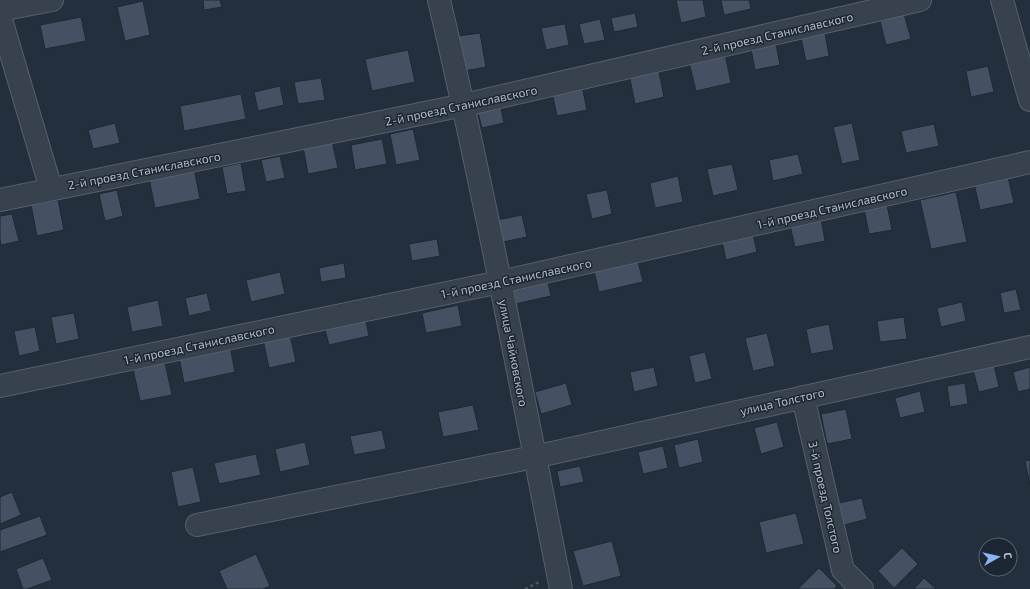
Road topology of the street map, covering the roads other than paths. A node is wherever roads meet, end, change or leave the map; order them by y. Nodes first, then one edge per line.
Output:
1 (52, 0) edge
2 (439, 0) edge
3 (920, 0) edge
4 (1002, 0) edge
5 (0, 10) edge
6 (0, 16) edge
7 (1030, 100) edge
8 (464, 105) junction
9 (1030, 162) edge
10 (51, 189) junction
11 (0, 200) edge
12 (500, 282) junction
13 (1030, 346) edge
14 (0, 386) edge
15 (803, 397) junction
16 (534, 457) junction
17 (197, 525) dead end
18 (561, 589) edge
19 (862, 589) edge

1 - 5 street
2 - 8 street, улица Чайковского
3 - 8 street, 2-й проезд Станиславского
4 - 7 street
6 - 10 street
8 - 10 street, 2-й проезд Станиславского
8 - 12 street, улица Чайковского
9 - 12 street, 1-й проезд Станиславского
10 - 11 street, 2-й проезд Станиславского
12 - 14 street, 1-й проезд Станиславского
12 - 16 street, улица Чайковского
13 - 15 street, улица Толстого
15 - 16 street, улица Толстого
15 - 19 street, 3-й проезд Толстого
16 - 17 street, улица Толстого
16 - 18 street, улица Чайковского

